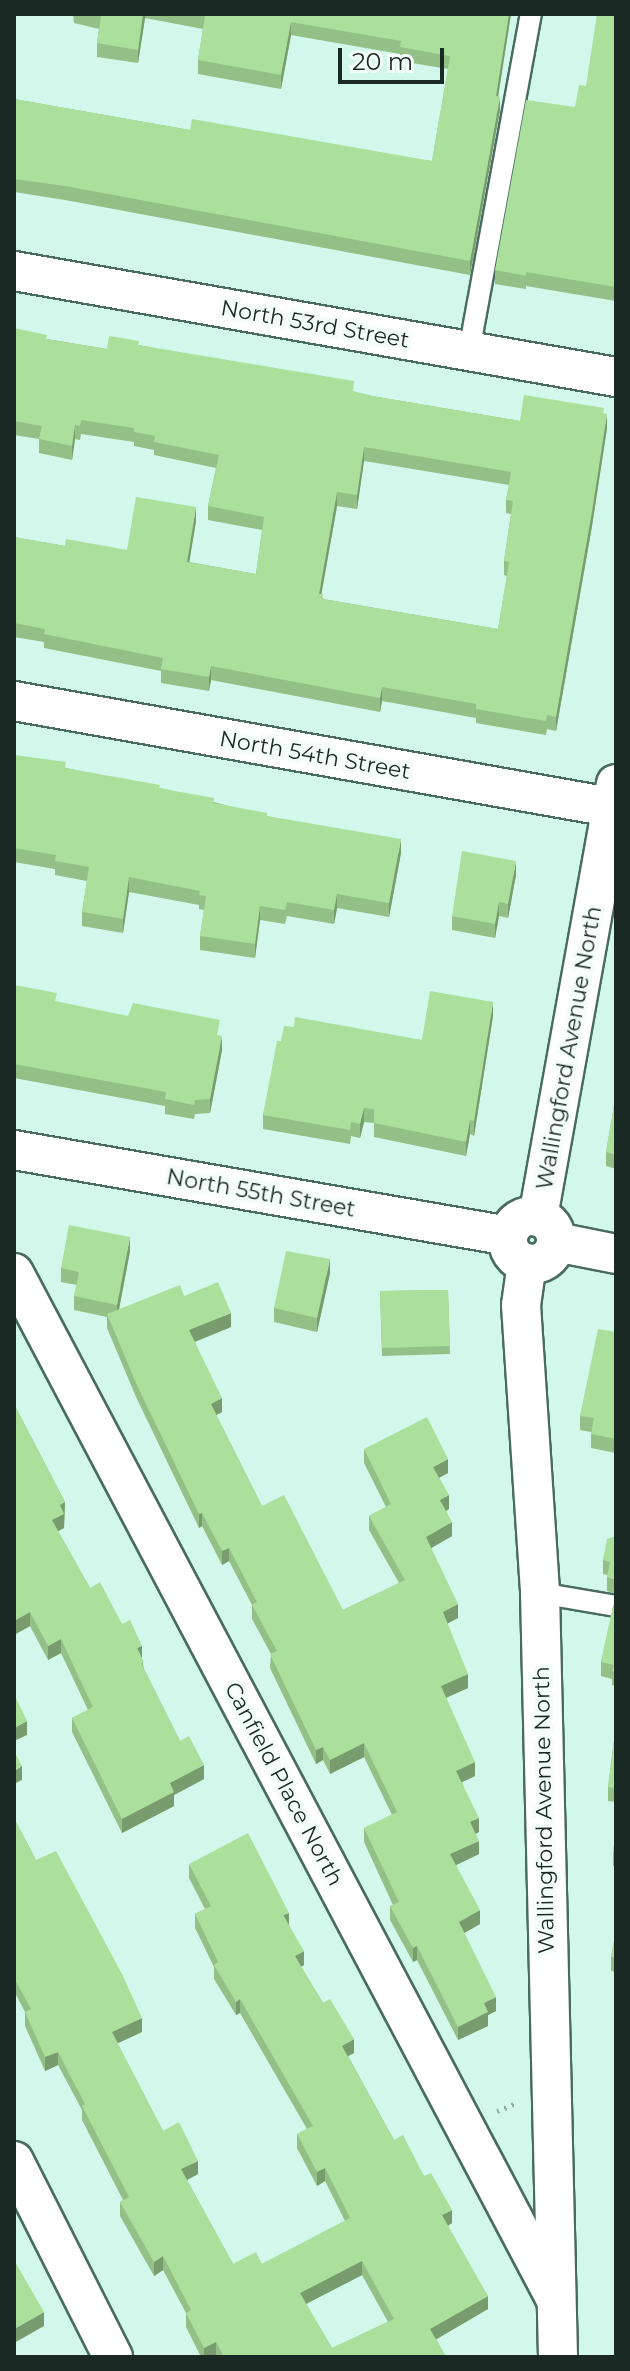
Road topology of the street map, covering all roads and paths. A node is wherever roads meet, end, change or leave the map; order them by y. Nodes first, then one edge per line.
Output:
1 (531, 14) edge
2 (14, 271) edge
3 (469, 351) junction
4 (616, 377) edge
5 (14, 701) edge
6 (614, 800) edge
7 (14, 1150) edge
8 (532, 1240) junction
9 (616, 1254) edge
10 (14, 1273) edge
11 (540, 1593) junction
12 (616, 1606) edge
13 (518, 2102) dead end
14 (487, 2117) dead end
15 (14, 2161) edge
16 (554, 2296) junction
17 (113, 2357) edge
18 (558, 2357) edge

1 - 3 lane
2 - 3 street, North 53rd Street
3 - 4 street, North 53rd Street
5 - 6 street, North 54th Street
6 - 8 street, Wallingford Avenue North
7 - 8 street, North 55th Street
8 - 9 street, North 55th Street
8 - 11 street, Wallingford Avenue North
10 - 16 street, Canfield Place North
11 - 12 lane
11 - 16 street, Wallingford Avenue North
13 - 14 path
15 - 17 street
16 - 18 street, Wallingford Avenue North

